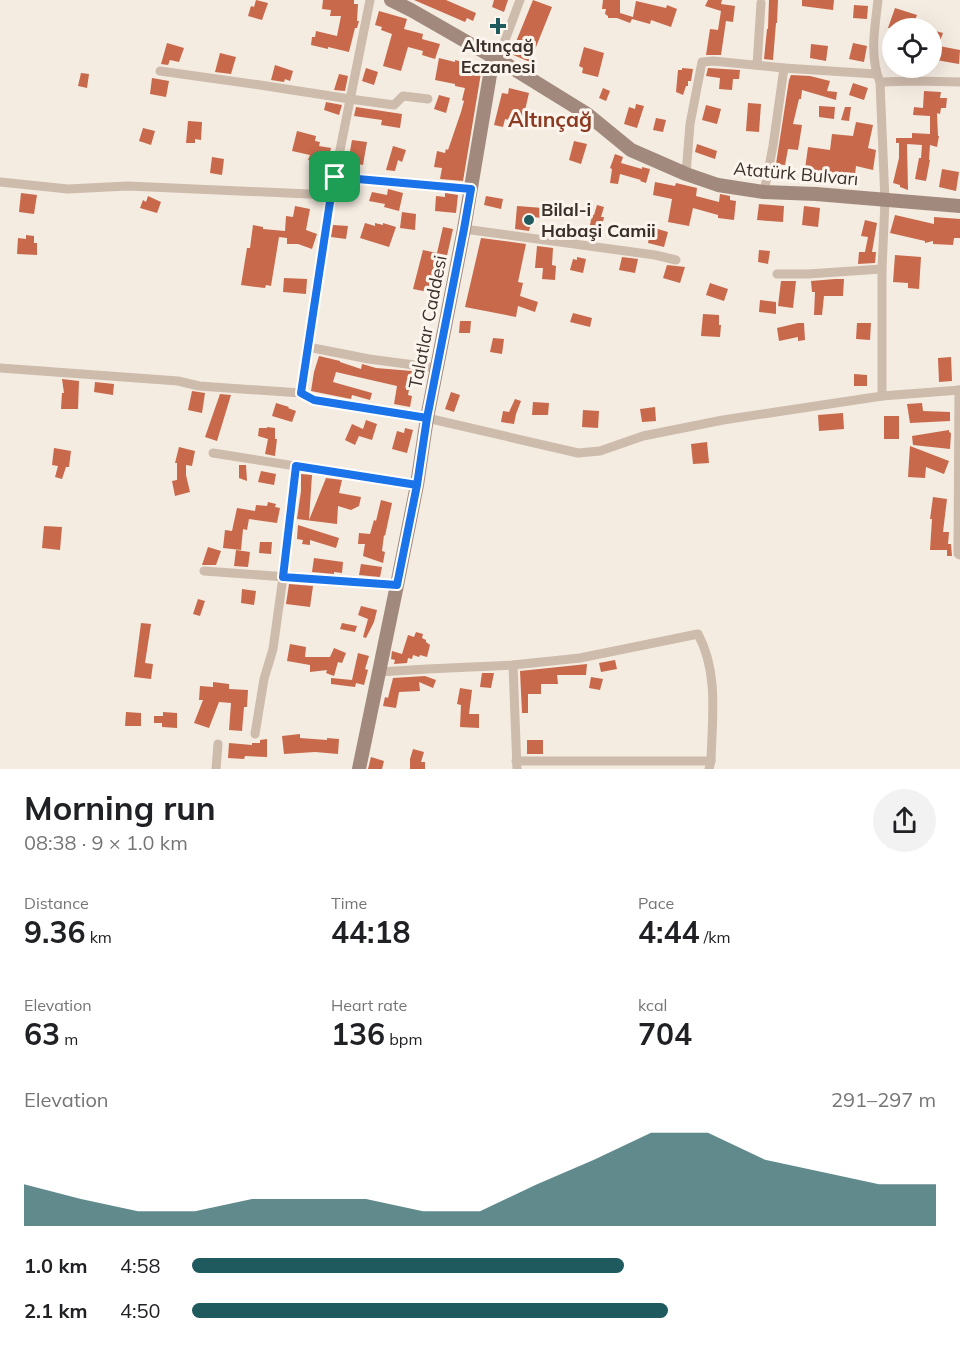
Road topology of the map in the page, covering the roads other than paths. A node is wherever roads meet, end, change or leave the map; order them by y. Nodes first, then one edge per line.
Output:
1 (370, 0) edge
2 (391, 0) edge
3 (520, 0) edge
4 (878, 0) edge
5 (761, 3) dead end
6 (413, 5) edge
7 (495, 58) junction
8 (756, 65) junction
9 (784, 68) junction
10 (160, 71) dead end
11 (878, 78) junction
12 (960, 82) edge
13 (350, 99) junction
14 (428, 99) dead end
15 (686, 174) junction
16 (335, 177) junction
17 (0, 182) edge
18 (471, 189) junction
19 (764, 192) junction
20 (331, 195) junction
21 (885, 201) junction
22 (960, 206) edge
23 (464, 229) junction
24 (676, 260) dead end
25 (882, 268) junction
26 (777, 274) dead end
27 (308, 347) junction
28 (0, 368) edge
29 (437, 368) junction
30 (960, 390) edge
31 (301, 393) junction
32 (882, 396) junction
33 (427, 418) junction
34 (213, 453) dead end
35 (296, 466) junction
36 (417, 485) junction
37 (960, 555) edge
38 (204, 571) dead end
39 (283, 577) junction
40 (397, 585) junction
41 (513, 665) junction
42 (379, 672) junction
43 (255, 734) dead end
44 (218, 744) dead end
45 (517, 765) edge
46 (710, 765) edge
47 (216, 769) edge
48 (359, 769) edge

1 - 13 street
2 - 6 street, Atatürk Bulvarı
3 - 7 street
4 - 11 street
5 - 8 street
6 - 7 street, Atatürk Bulvarı
7 - 15 street, Atatürk Bulvarı
7 - 18 street, Talatlar Caddesi
8 - 9 street
8 - 15 street
9 - 11 street
9 - 19 street
10 - 13 street
11 - 12 street
11 - 21 street
13 - 14 street
13 - 16 street
15 - 19 street, Atatürk Bulvarı
16 - 18 street
16 - 20 street
17 - 20 street
18 - 23 street, Talatlar Caddesi
19 - 21 street, Atatürk Bulvarı
20 - 27 street
21 - 22 street, Atatürk Bulvarı
21 - 25 street
23 - 24 street
23 - 29 street, Talatlar Caddesi
25 - 26 street
25 - 32 street
27 - 29 street
27 - 31 street
28 - 31 street
29 - 33 street, Talatlar Caddesi
30 - 32 street
30 - 37 street
31 - 33 street
32 - 33 street
33 - 36 street, Talatlar Caddesi
34 - 35 street
35 - 36 street
35 - 39 street
36 - 40 street, Talatlar Caddesi
38 - 39 street
39 - 40 street
39 - 43 street
40 - 42 street, Talatlar Caddesi
41 - 42 street
41 - 45 street
41 - 46 street
42 - 48 street, Talatlar Caddesi
44 - 47 street
45 - 46 street

